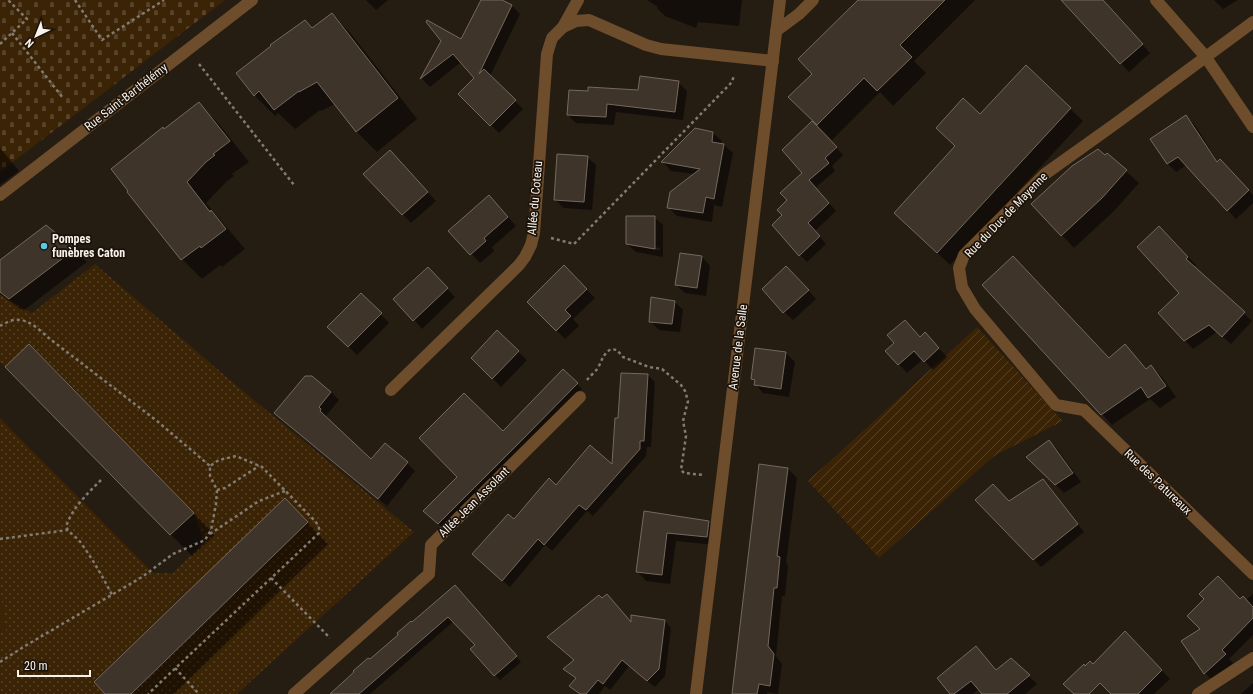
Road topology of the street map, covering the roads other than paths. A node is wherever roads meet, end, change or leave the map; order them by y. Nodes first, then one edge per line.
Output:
1 (252, 0) edge
2 (578, 0) edge
3 (780, 0) edge
4 (813, 0) edge
5 (1156, 0) edge
6 (1253, 22) edge
7 (563, 27) junction
8 (776, 31) junction
9 (1206, 56) junction
10 (773, 62) junction
11 (1253, 127) edge
12 (0, 195) edge
13 (391, 390) dead end
14 (580, 397) road end
15 (1056, 405) joint
16 (1253, 574) edge
17 (1253, 658) edge
18 (294, 694) edge
19 (696, 694) edge
20 (1198, 694) edge

1 - 12 street, Rue Saint-Barthélémy
2 - 7 street, Allée du Coteau
3 - 8 street, Avenue de la Salle
4 - 8 street
5 - 9 street
6 - 9 street, Rue du Duc de Mayenne
7 - 10 street
7 - 13 street, Allée du Coteau
8 - 10 street, Avenue de la Salle
9 - 11 street
9 - 15 street, Rue du Duc de Mayenne
10 - 19 street, Avenue de la Salle
14 - 18 street, Allée Jean Assolant
15 - 16 street, Rue des Patureaux
17 - 20 street

